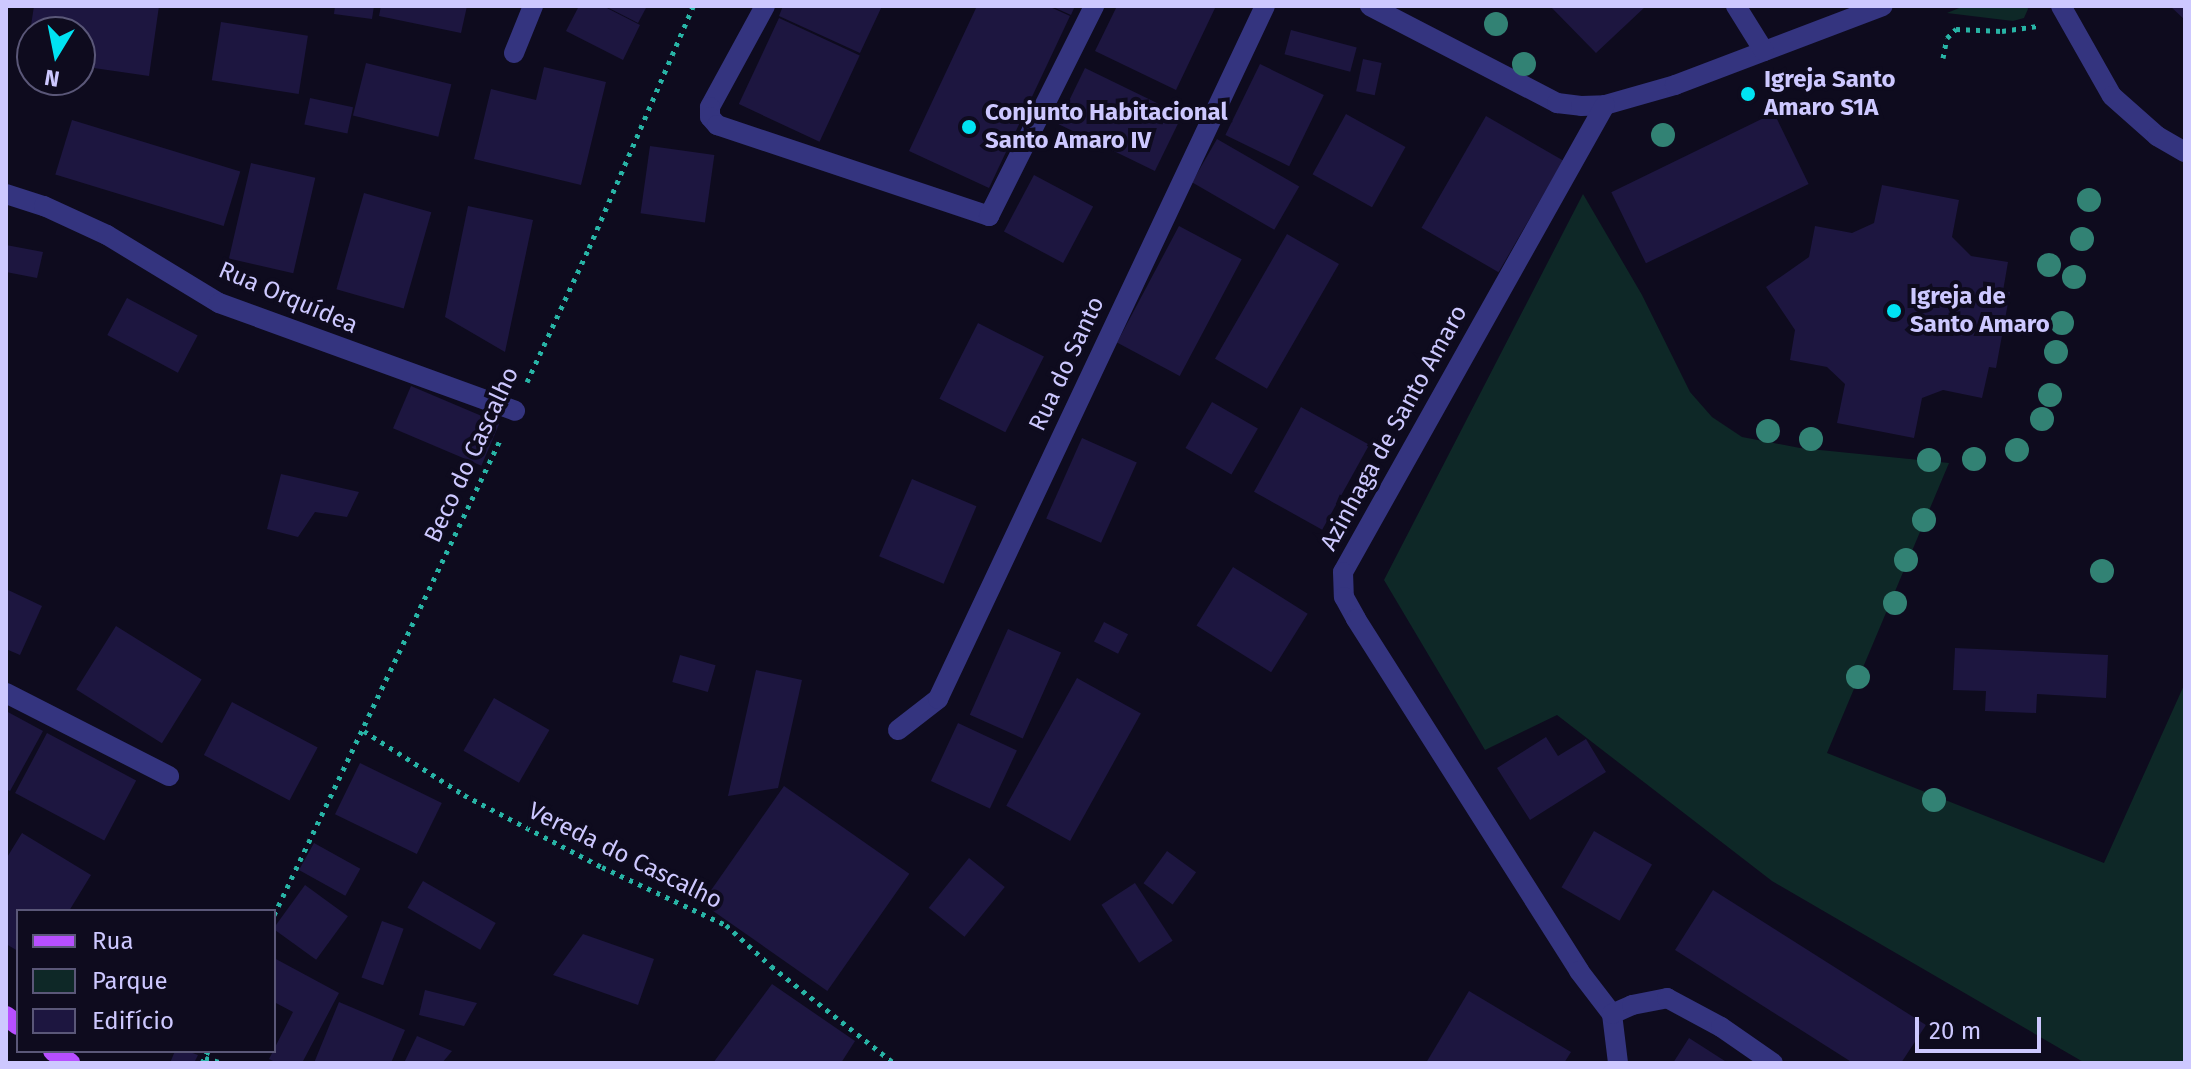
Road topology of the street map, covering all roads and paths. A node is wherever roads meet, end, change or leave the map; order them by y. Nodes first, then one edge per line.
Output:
1 (533, 6) edge
2 (693, 6) edge
3 (765, 6) edge
4 (1094, 6) edge
5 (1265, 6) edge
6 (1370, 6) edge
7 (1736, 6) edge
8 (1883, 6) edge
9 (2061, 6) edge
10 (2025, 28) dead end
11 (1764, 51) junction
12 (514, 53) dead end
13 (1943, 58) dead end
14 (1605, 105) junction
15 (2185, 152) edge
16 (6, 194) edge
17 (515, 411) junction
18 (6, 693) edge
19 (898, 730) dead end
20 (364, 731) junction
21 (169, 776) dead end
22 (276, 911) edge
23 (1612, 1014) junction
24 (203, 1060) edge
25 (223, 1063) edge
26 (894, 1063) edge
27 (1618, 1063) edge
28 (1773, 1063) edge

1 - 12 street
2 - 17 path, Beco do Cascalho
3 - 4 street
5 - 19 street, Rua do Santo
6 - 14 street
7 - 11 street
8 - 11 street
9 - 15 street
10 - 13 path
11 - 14 street
14 - 23 street, Azinhaga de Santo Amaro
16 - 17 street, Rua Orquídea
17 - 20 path, Beco do Cascalho
18 - 21 street
20 - 22 path, Beco do Cascalho
20 - 26 path, Vereda do Cascalho
23 - 27 street
23 - 28 street
24 - 25 path

